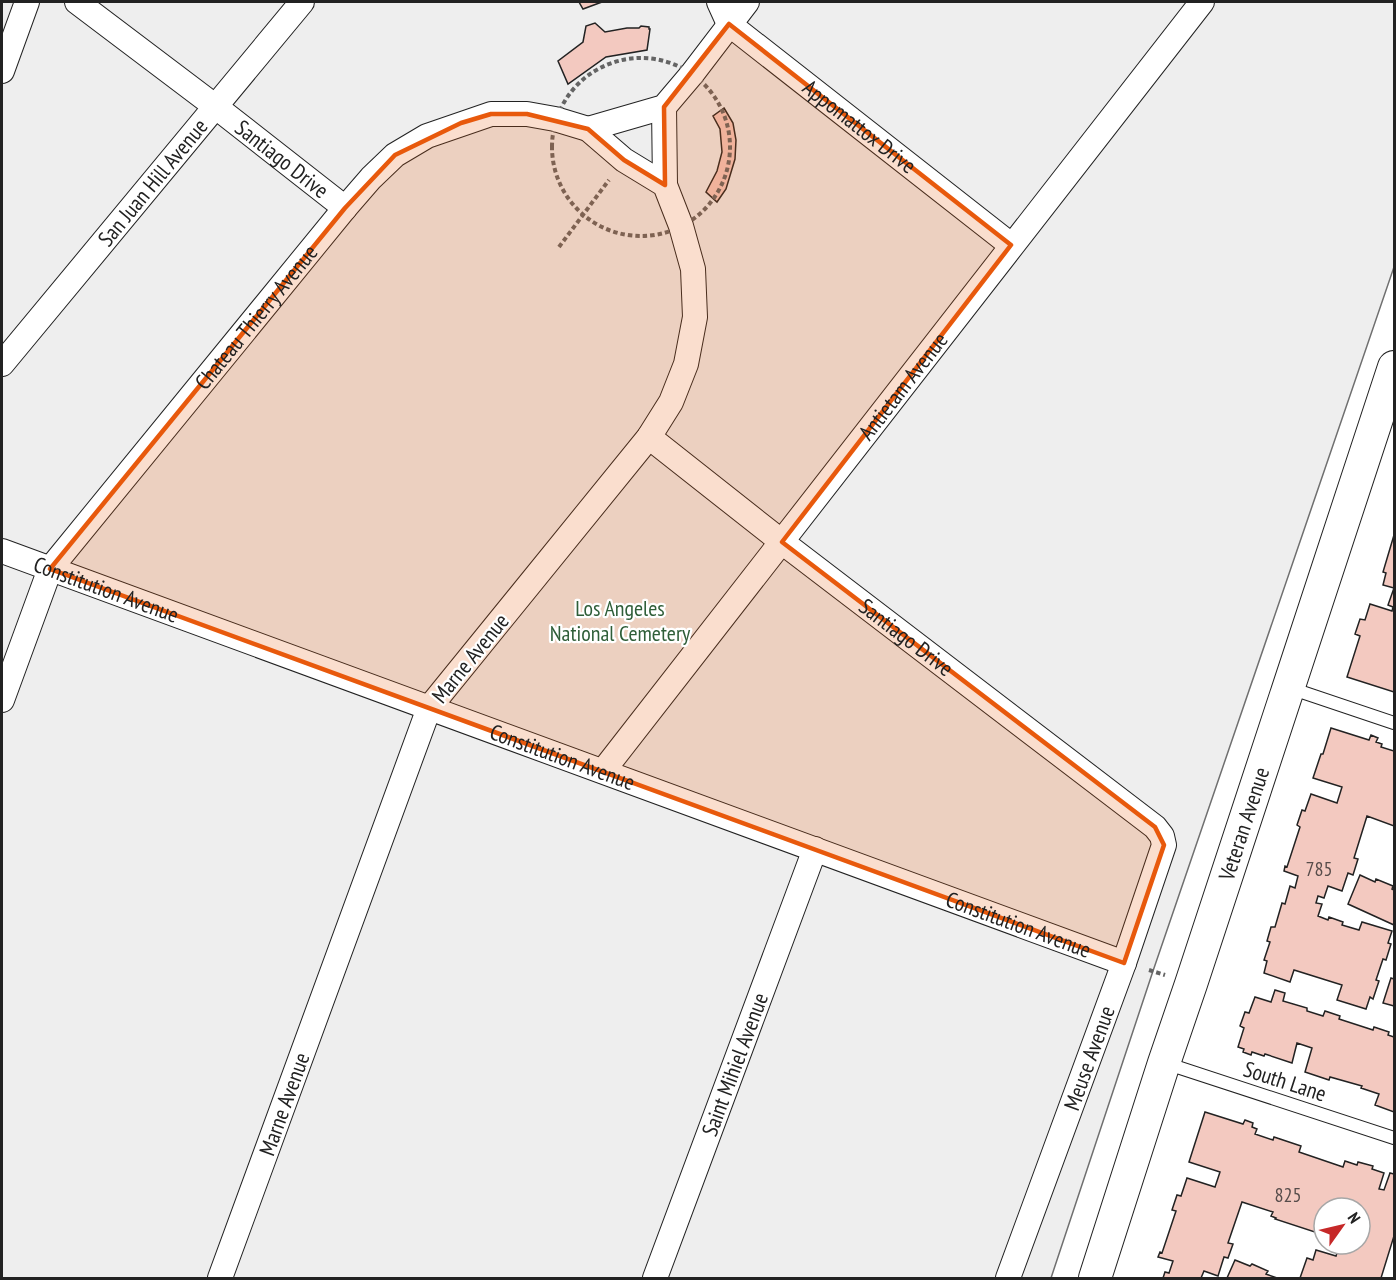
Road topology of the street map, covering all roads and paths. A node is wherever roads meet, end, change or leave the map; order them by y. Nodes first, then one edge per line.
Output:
1 (27, 2) edge
2 (77, 2) edge
3 (302, 2) edge
4 (719, 2) edge
5 (747, 2) edge
6 (1202, 2) edge
7 (729, 24) junction
8 (2, 70) edge
9 (216, 107) junction
10 (664, 107) junction
11 (588, 129) junction
12 (624, 160) junction
13 (665, 185) junction
14 (345, 208) junction
15 (1011, 245) junction
16 (559, 247) dead end
17 (2, 364) edge
18 (1395, 367) edge
19 (649, 437) junction
20 (782, 542) junction
21 (2, 551) edge
22 (50, 568) junction
23 (1288, 688) junction
24 (2, 700) edge
25 (429, 708) junction
26 (1395, 723) edge
27 (603, 771) junction
28 (1162, 836) joint
29 (814, 849) junction
30 (1125, 963) junction
31 (1191, 984) junction
32 (1164, 1063) junction
33 (1395, 1138) edge
34 (220, 1278) edge
35 (655, 1278) edge
36 (1008, 1278) edge
37 (1095, 1278) edge

1 - 8 street
2 - 9 street, Santiago Drive
3 - 9 street, San Juan Hill Avenue
4 - 7 street, Appomattox Drive
5 - 7 street
6 - 15 street, Antietam Avenue
7 - 10 street
7 - 15 street, Appomattox Drive
9 - 14 street, Santiago Drive
9 - 17 street, San Juan Hill Avenue
10 - 11 street
10 - 13 street
11 - 12 street, Chateau Thierry Avenue
11 - 14 street, Chateau Thierry Avenue
12 - 13 street
12 - 16 path
13 - 19 street, Marne Avenue
14 - 22 street, Chateau Thierry Avenue
15 - 20 street, Antietam Avenue
18 - 23 street, Veteran Avenue
19 - 20 street, Santiago Drive
19 - 25 street, Marne Avenue
20 - 27 street, Antietam Avenue
20 - 28 street, Santiago Drive
21 - 22 street, Constitution Avenue
22 - 24 street, Chateau Thierry Avenue
22 - 25 street, Constitution Avenue
23 - 26 lane
23 - 31 street, Veteran Avenue
25 - 27 street, Constitution Avenue
25 - 34 street, Marne Avenue
27 - 29 street, Constitution Avenue
28 - 30 street, Meuse Avenue
29 - 30 street, Constitution Avenue
29 - 35 street, Saint Mihiel Avenue
30 - 31 path
30 - 36 street, Meuse Avenue
31 - 32 street, Veteran Avenue
32 - 33 lane, South Lane
32 - 37 street, Veteran Avenue

